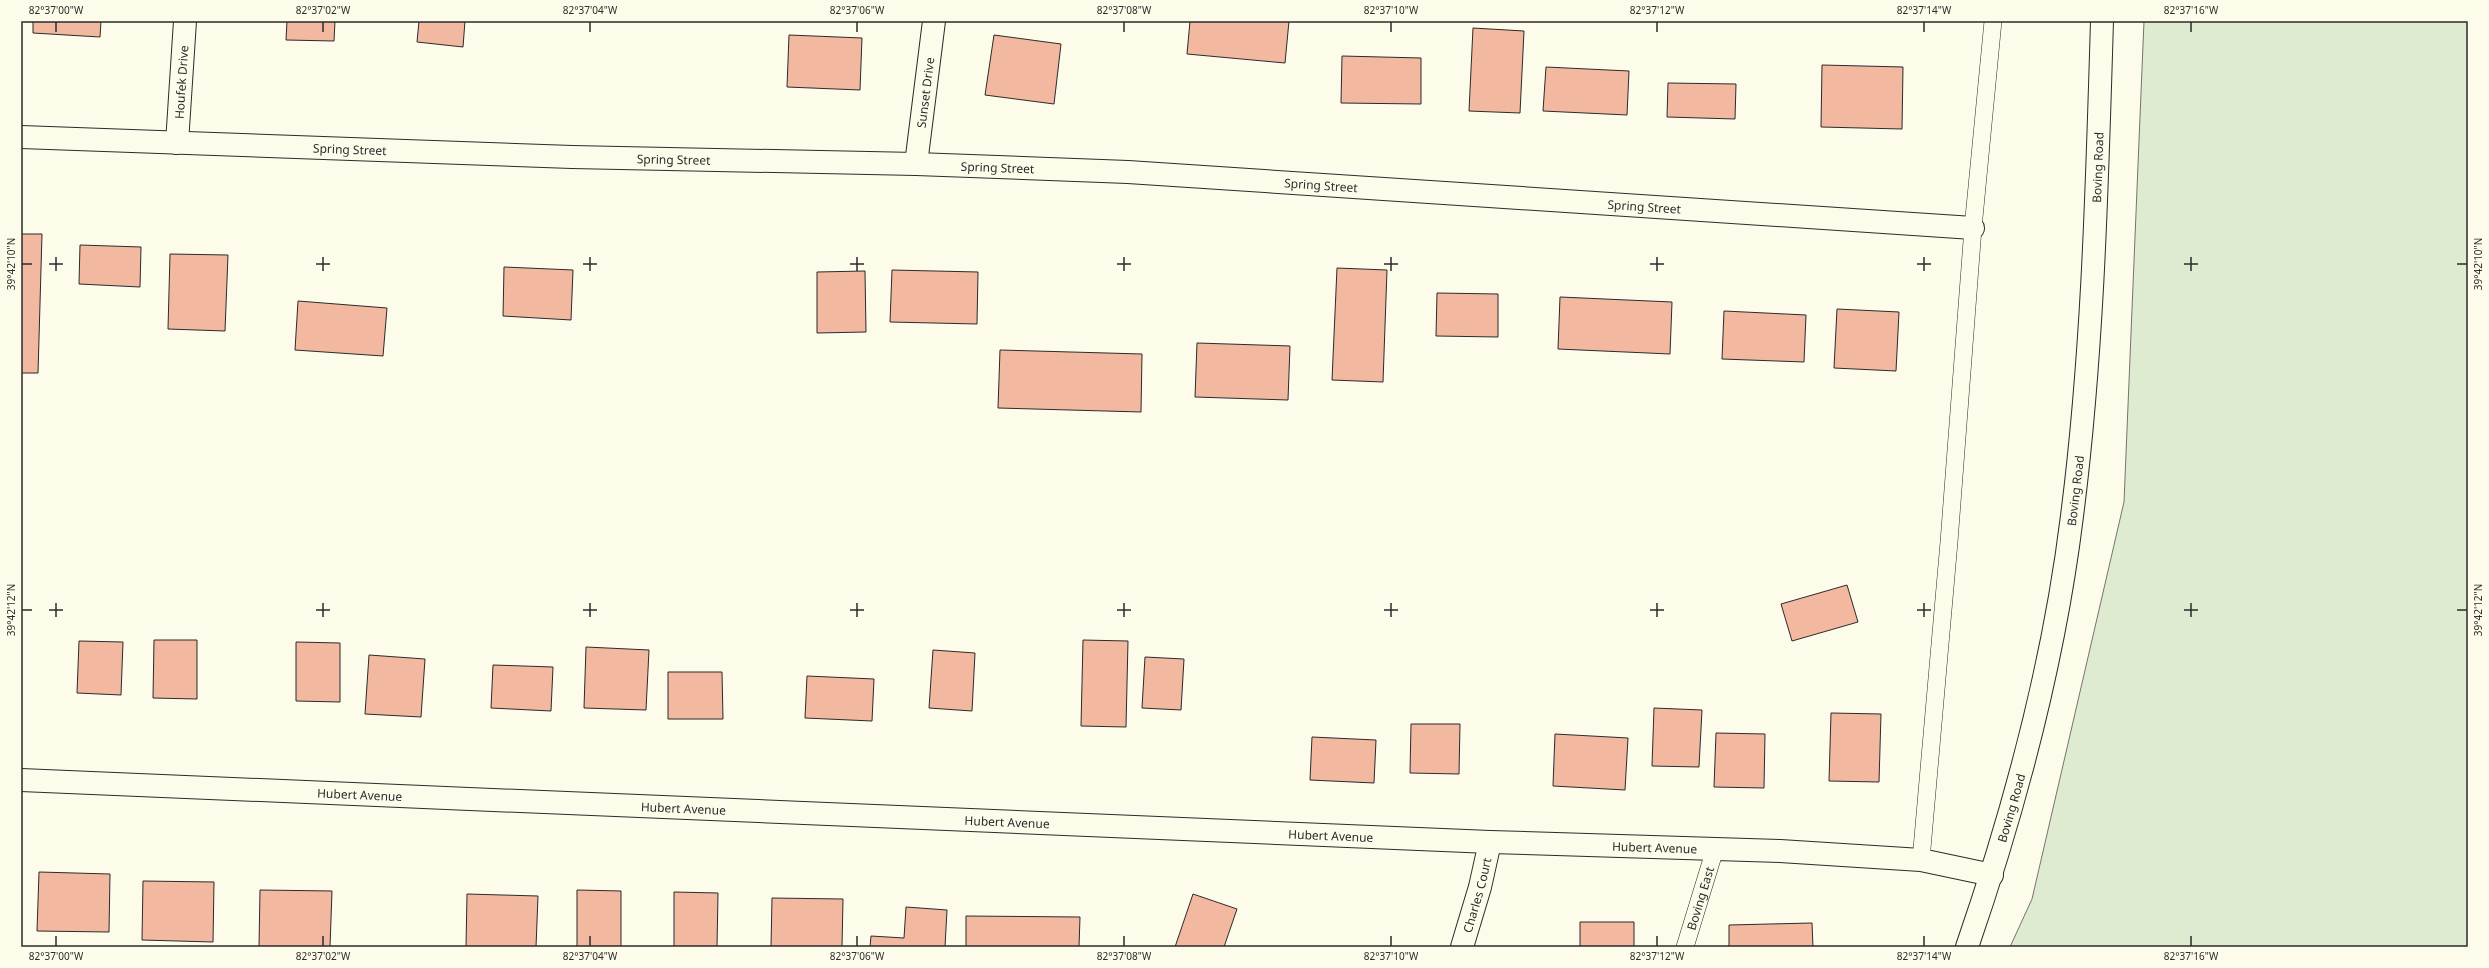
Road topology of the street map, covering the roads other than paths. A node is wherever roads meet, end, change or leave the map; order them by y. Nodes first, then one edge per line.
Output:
1 (185, 21) edge
2 (934, 21) edge
3 (1992, 21) edge
4 (2102, 21) edge
5 (21, 137) edge
6 (177, 143) junction
7 (916, 164) junction
8 (1973, 228) junction
9 (21, 780) edge
10 (1490, 842) junction
11 (1715, 849) junction
12 (1921, 860) junction
13 (1992, 875) junction
14 (1462, 947) edge
15 (1685, 947) edge
16 (1967, 947) edge

1 - 6 street, Houfek Drive
2 - 7 street, Sunset Drive
3 - 8 lane
4 - 13 street, Boving Road
5 - 6 street, Spring Street
6 - 7 street, Spring Street
7 - 8 street, Spring Street
8 - 12 lane
9 - 10 street, Hubert Avenue
10 - 11 street, Hubert Avenue
10 - 14 street, Charles Court
11 - 12 street, Hubert Avenue
11 - 15 lane, Boving East
12 - 13 street, Hubert Avenue
13 - 16 street, Boving Road

